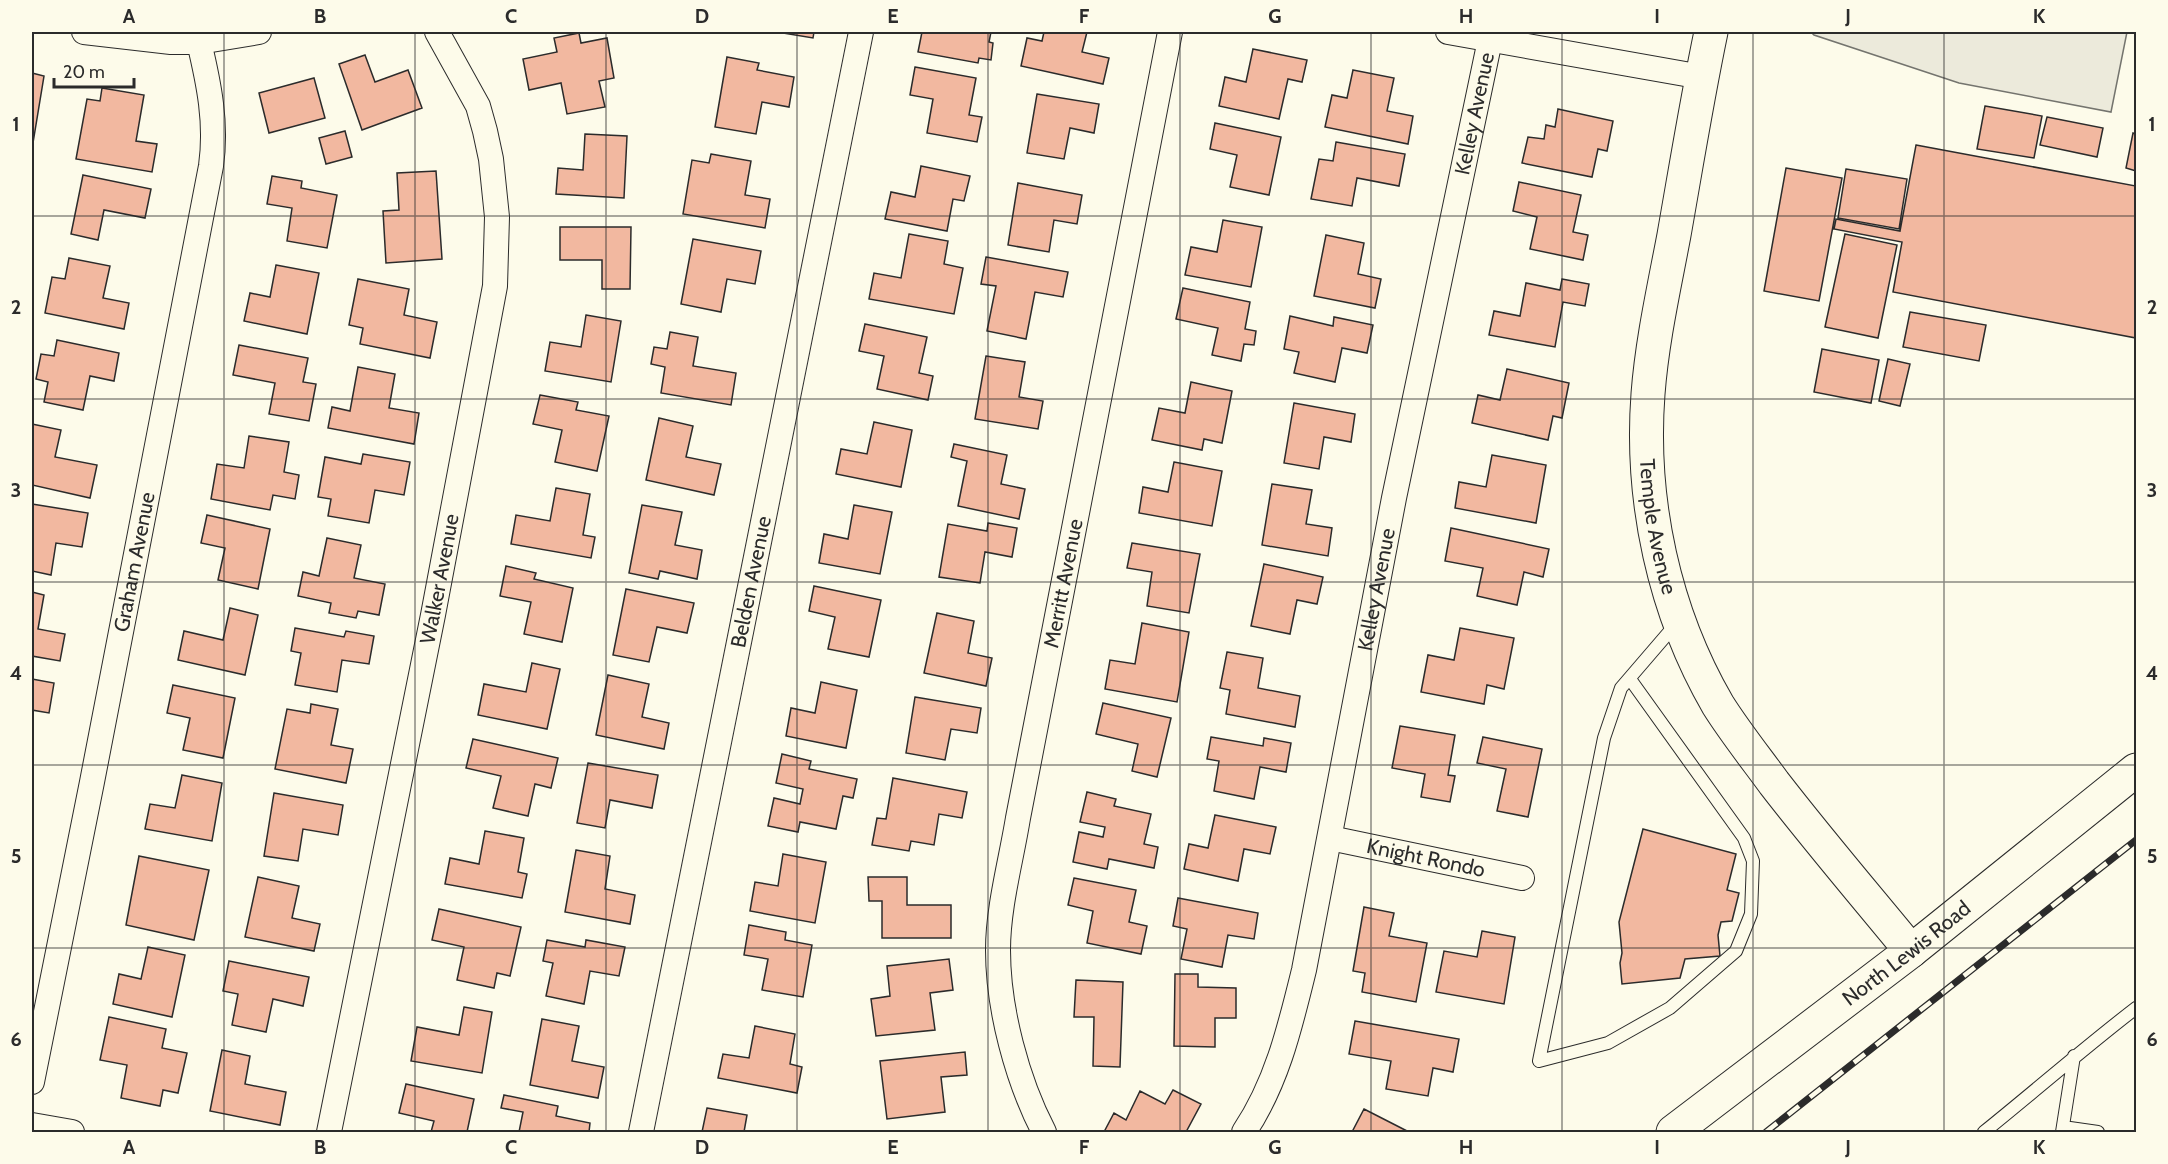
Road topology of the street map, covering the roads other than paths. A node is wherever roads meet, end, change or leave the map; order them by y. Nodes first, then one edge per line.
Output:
1 (84, 32) edge
2 (259, 32) edge
3 (437, 32) edge
4 (861, 32) edge
5 (1170, 32) edge
6 (1448, 32) edge
7 (1711, 32) edge
8 (1490, 40) junction
9 (199, 42) junction
10 (1702, 77) junction
11 (1679, 621) junction
12 (1630, 679) junction
13 (2136, 770) edge
14 (1330, 838) junction
15 (1522, 878) dead end
16 (1911, 951) junction
17 (2136, 1008) edge
18 (2074, 1056) junction
19 (32, 1082) edge
20 (32, 1125) edge
21 (2062, 1130) edge
22 (72, 1132) edge
23 (329, 1132) edge
24 (641, 1132) edge
25 (1044, 1132) edge
26 (1244, 1132) edge
27 (1673, 1132) edge
28 (1984, 1132) edge
29 (2098, 1132) edge

1 - 9 street
2 - 9 street
3 - 23 street, Walker Avenue
4 - 24 street, Belden Avenue
5 - 25 street, Merritt Avenue
6 - 8 street
7 - 10 main road, Temple Avenue
8 - 10 street
8 - 14 street, Kelley Avenue
9 - 19 street, Graham Avenue
10 - 11 main road, Temple Avenue
11 - 12 lane
11 - 16 main road, Temple Avenue
12 - 12 lane
13 - 16 main road, North Lewis Road
14 - 15 street, Knight Rondo
14 - 26 street, Kelley Avenue
16 - 27 main road, North Lewis Road
17 - 18 lane
18 - 21 lane
18 - 28 lane
20 - 22 street
21 - 29 lane

